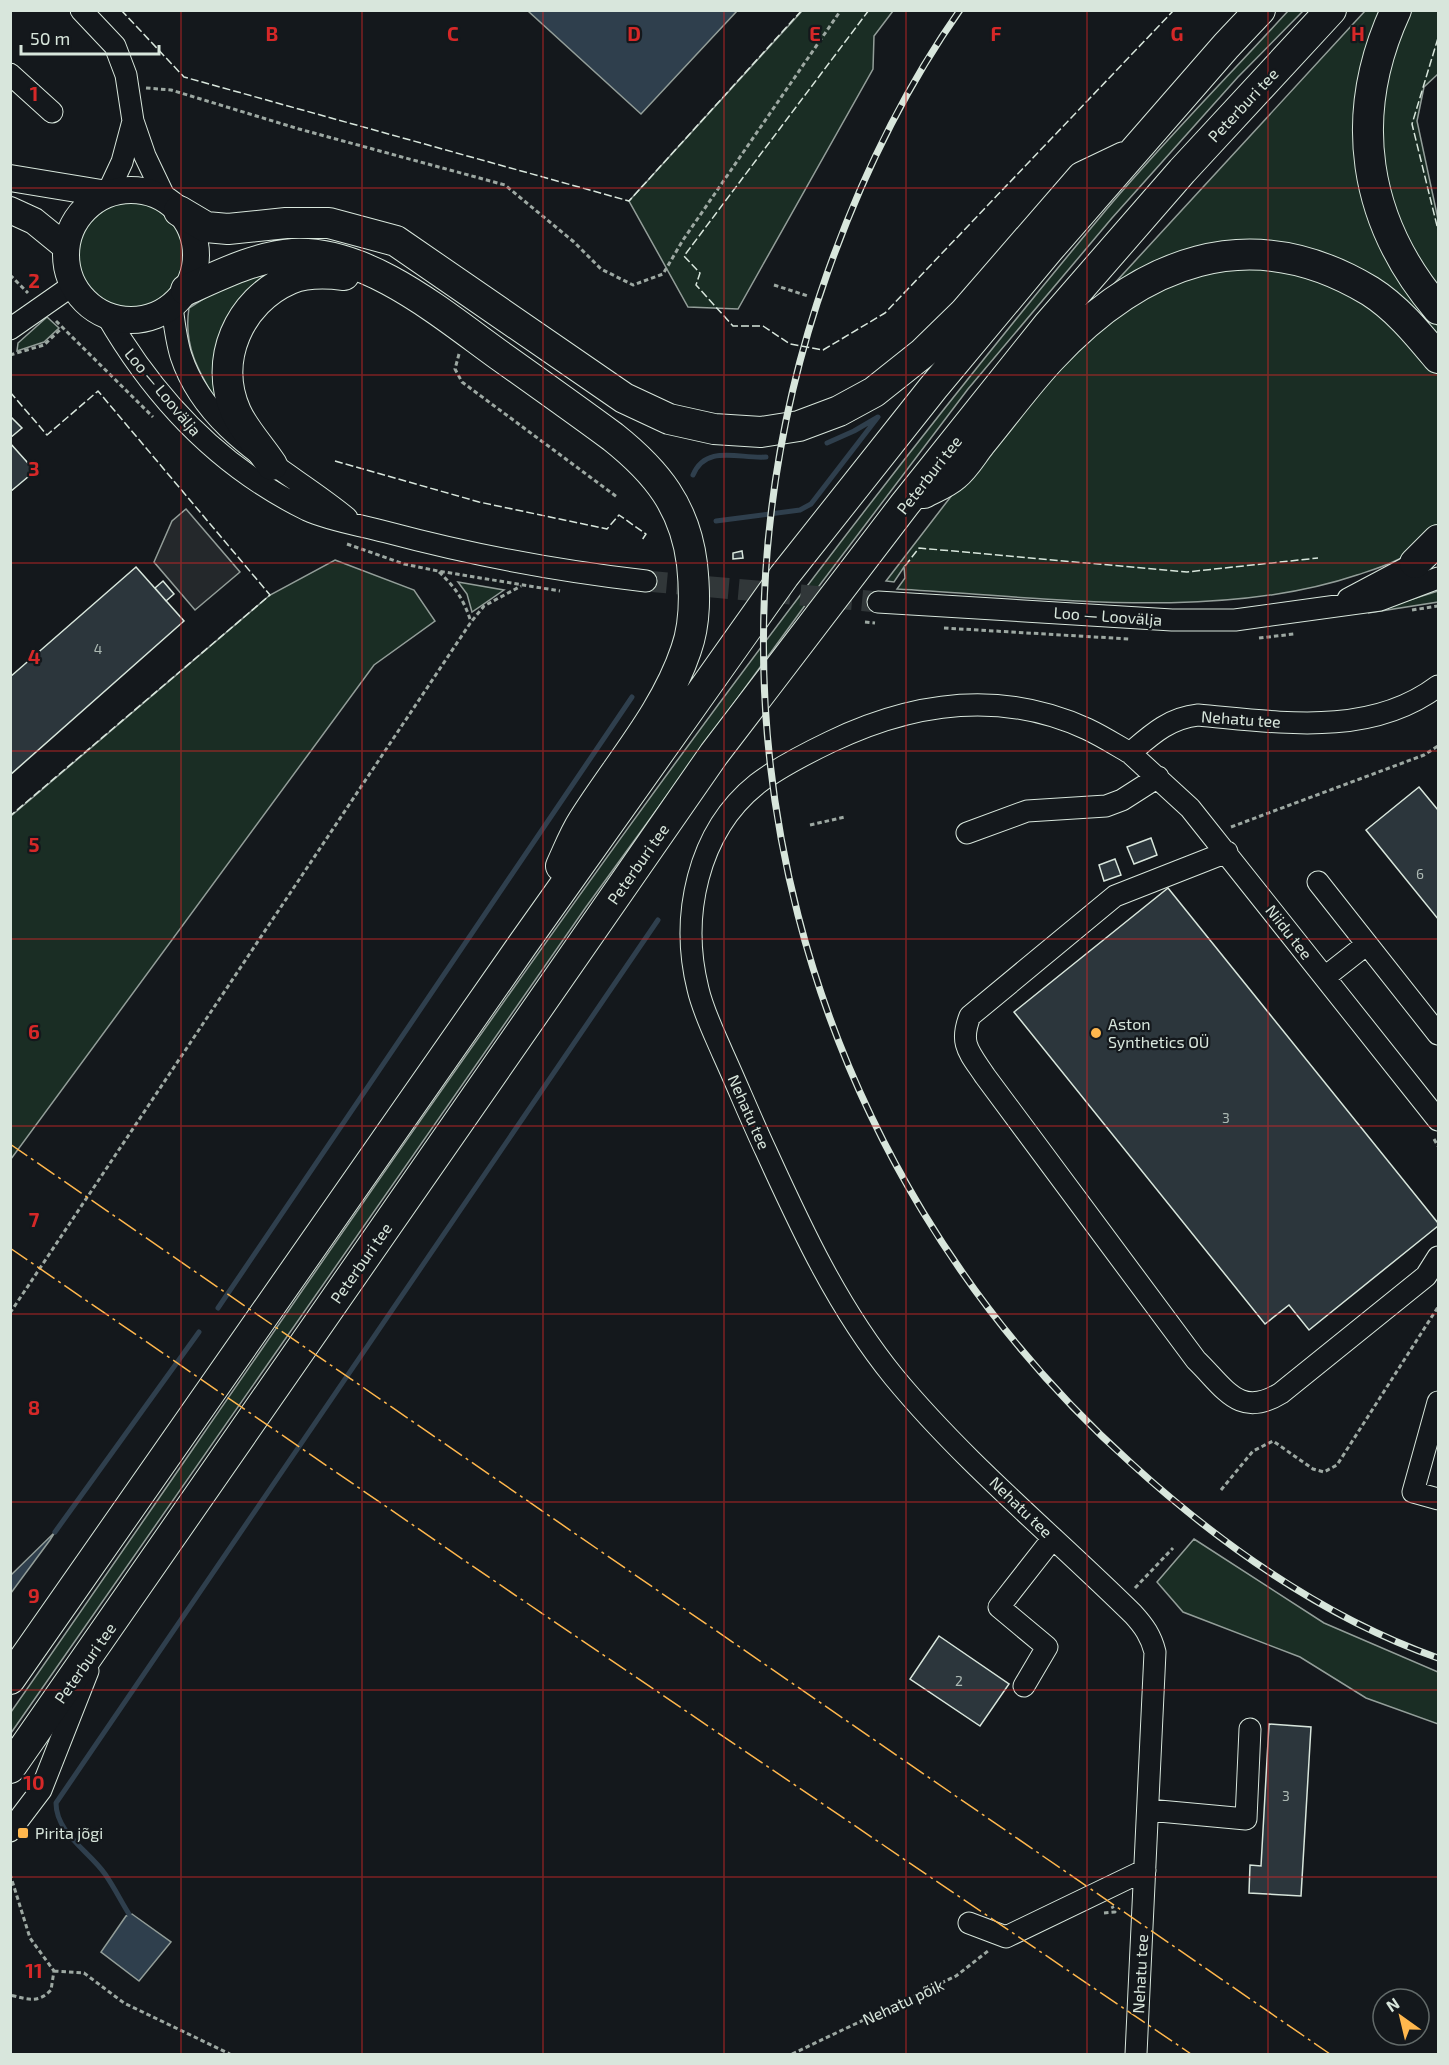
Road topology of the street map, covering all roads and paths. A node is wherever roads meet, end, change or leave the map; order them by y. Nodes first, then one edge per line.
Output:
1 (81, 10) edge
2 (841, 10) edge
3 (1260, 10) edge
4 (1331, 10) edge
5 (1396, 10) edge
6 (10, 74) edge
7 (128, 86) junction
8 (52, 112) dead end
9 (133, 121) junction
10 (1135, 152) junction
11 (10, 178) edge
12 (107, 194) junction
13 (172, 205) junction
14 (10, 210) edge
15 (66, 247) junction
16 (10, 274) edge
17 (383, 278) junction
18 (72, 285) junction
19 (774, 285) dead end
20 (808, 296) dead end
21 (179, 298) junction
22 (41, 306) junction
23 (1438, 309) edge
24 (107, 316) junction
25 (63, 327) dead end
26 (10, 329) edge
27 (472, 336) junction
28 (10, 355) edge
29 (1438, 358) edge
30 (272, 465) junction
31 (617, 497) dead end
32 (905, 504) junction
33 (355, 524) junction
34 (1438, 540) edge
35 (1431, 564) edge
36 (438, 571) dead end
37 (646, 581) tunnel mouth
38 (521, 585) dead end
39 (878, 602) tunnel mouth
40 (471, 622) junction
41 (1438, 686) edge
42 (1438, 746) edge
43 (1130, 753) junction
44 (1158, 777) junction
45 (845, 817) dead end
46 (810, 825) dead end
47 (967, 833) dead end
48 (1212, 834) junction
49 (1227, 852) junction
50 (1318, 882) dead end
51 (523, 944) junction
52 (1367, 944) junction
53 (1325, 977) junction
54 (1438, 1034) edge
55 (1438, 1120) edge
56 (1438, 1257) edge
57 (1438, 1307) edge
58 (10, 1313) edge
59 (1438, 1402) edge
60 (1221, 1490) dead end
61 (1438, 1499) edge
62 (1053, 1538) junction
63 (1173, 1548) dead end
64 (1120, 1602) junction
65 (99, 1643) junction
66 (10, 1679) edge
67 (1024, 1686) dead end
68 (1250, 1729) dead end
69 (13, 1759) edge
70 (1148, 1809) junction
71 (10, 1831) edge
72 (1145, 1870) junction
73 (10, 1874) edge
74 (1105, 1890) junction
75 (1101, 1913) dead end
76 (969, 1923) dead end
77 (1006, 1937) junction
78 (54, 1971) junction
79 (10, 1995) edge
80 (230, 2055) edge
81 (792, 2055) edge
82 (1136, 2055) edge

1 - 7 street
2 - 7 path
3 - 10 highway
4 - 32 highway, Peterburi tee
5 - 23 highway
6 - 8 street
7 - 9 street
9 - 12 street
9 - 13 street
10 - 13 highway
10 - 51 highway
11 - 12 main road
12 - 13 main road
12 - 15 main road
13 - 21 main road
14 - 15 main road
15 - 18 main road
16 - 22 path
17 - 21 highway
17 - 27 highway
17 - 30 highway
18 - 22 street
18 - 24 main road
19 - 20 path
21 - 24 main road
21 - 30 street, Loo — Loovälja
22 - 26 street
24 - 33 street, Loo — Loovälja
25 - 28 path
27 - 31 path
27 - 51 highway
29 - 32 highway
30 - 33 street, Loo — Loovälja
32 - 65 highway, Peterburi tee
33 - 37 street, Loo — Loovälja
34 - 35 highway
35 - 39 street, Loo — Loovälja
36 - 40 path
38 - 40 path
40 - 58 path
41 - 43 street, Nehatu tee
42 - 48 path
43 - 44 street, Niidu tee
43 - 62 street, Nehatu tee
44 - 47 street
44 - 48 street, Niidu tee
45 - 46 path
48 - 49 street, Niidu tee
49 - 53 street, Niidu tee
49 - 56 street
50 - 52 street
51 - 66 highway
52 - 53 street
52 - 54 street
53 - 55 street, Niidu tee
57 - 60 path
59 - 61 street
62 - 64 street, Nehatu tee
62 - 67 street
63 - 64 path
64 - 70 street, Nehatu tee
65 - 69 highway, Peterburi tee
65 - 71 street
68 - 70 street
70 - 72 street, Nehatu tee
72 - 74 street
72 - 82 street, Nehatu tee
73 - 78 path
74 - 75 path
74 - 77 street
76 - 77 street
77 - 81 path, Nehatu põik
78 - 79 path
78 - 80 path

